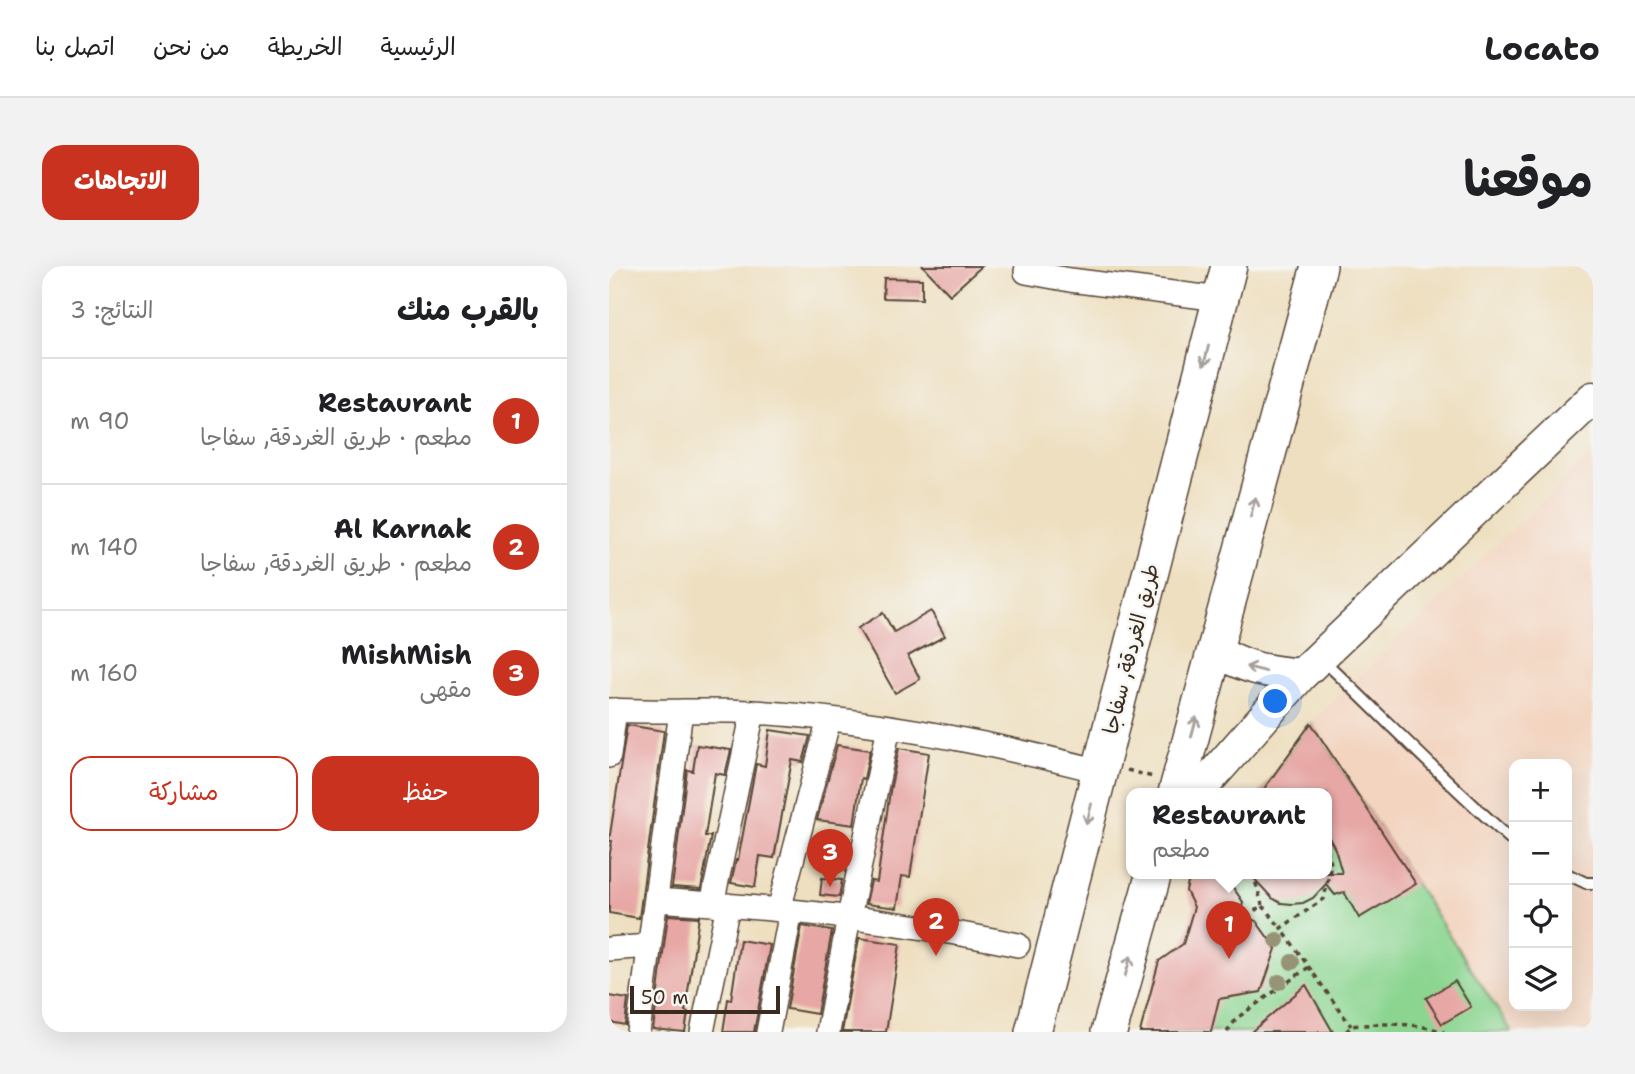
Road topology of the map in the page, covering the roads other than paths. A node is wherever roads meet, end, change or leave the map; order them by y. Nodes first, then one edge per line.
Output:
1 (1229, 266) edge
2 (1318, 266) edge
3 (1023, 268) edge
4 (1220, 299) junction
5 (1593, 398) edge
6 (1215, 650) junction
7 (1310, 666) junction
8 (612, 710) edge
9 (681, 711) junction
10 (754, 712) junction
11 (829, 719) junction
12 (889, 727) junction
13 (609, 756) edge
14 (1101, 767) junction
15 (1184, 788) edge
16 (1186, 788) edge
17 (1509, 838) edge
18 (1572, 876) edge
19 (1152, 879) edge
20 (1593, 883) edge
21 (656, 900) junction
22 (720, 904) junction
23 (785, 911) junction
24 (849, 917) junction
25 (1018, 945) dead end
26 (649, 946) junction
27 (609, 949) edge
28 (638, 1032) edge
29 (702, 1032) edge
30 (768, 1032) edge
31 (828, 1032) edge
32 (1033, 1032) edge
33 (1109, 1032) edge

1 - 4 main road, طريق الغردقة, سفاجا
6 -> 2 main road
3 - 4 street
4 -> 14 main road, طريق الغردقة, سفاجا
5 - 7 street
7 -> 6 street
15 -> 6 main road
7 - 16 street
7 - 17 lane
8 - 9 street
8 - 13 street
9 - 10 street
9 - 21 street
10 - 11 street
10 - 22 street
11 - 12 street
11 - 23 street
12 - 14 street
12 - 24 street
14 -> 32 main road, طريق الغردقة, سفاجا
18 - 20 lane
33 -> 19 main road
21 - 22 street
21 - 26 street
22 - 23 street
22 - 29 street
23 - 24 street
23 - 30 street
24 - 25 street
24 - 31 street
26 - 27 street
26 - 28 street

